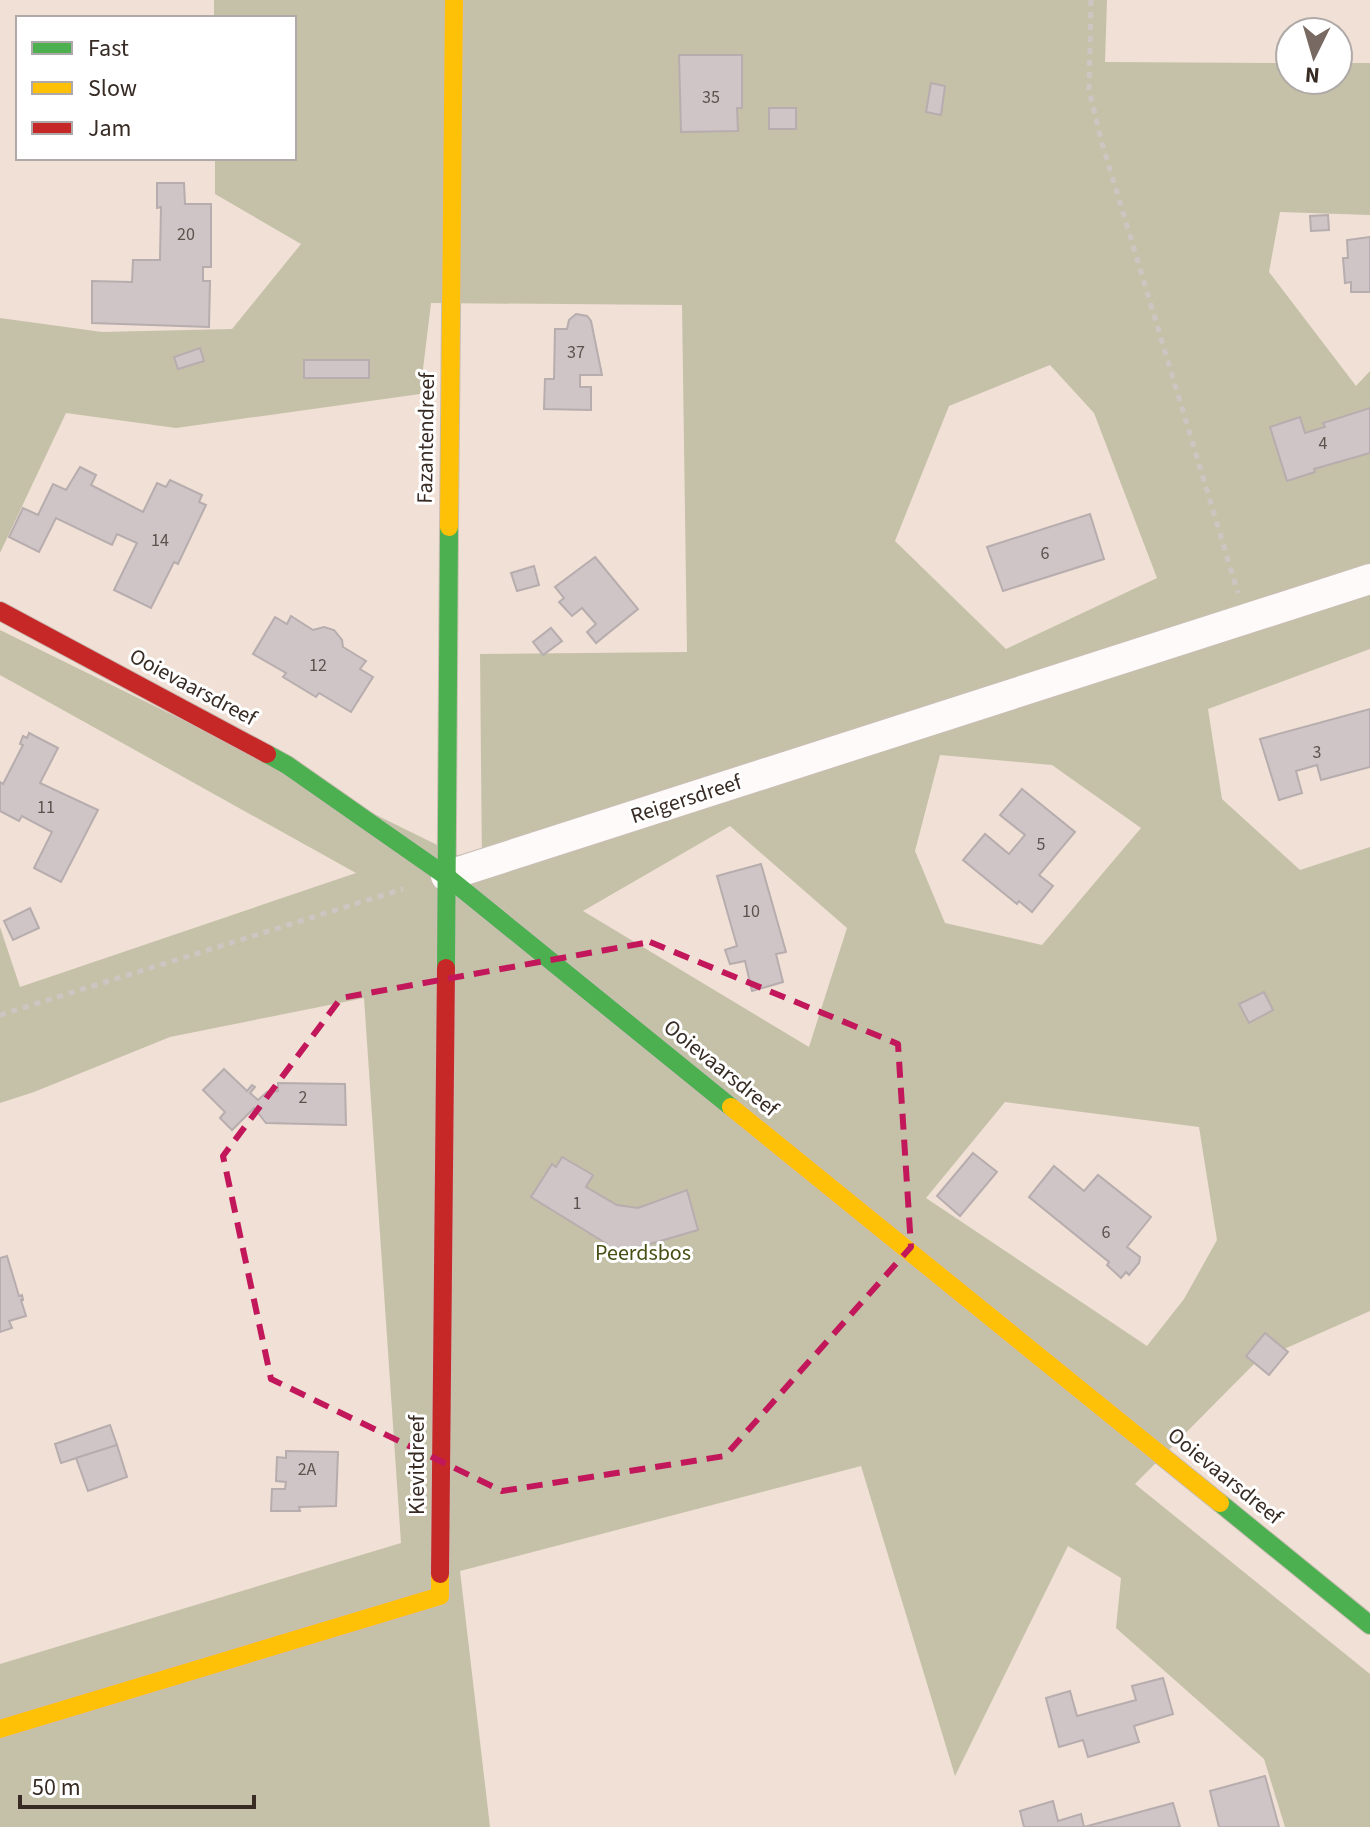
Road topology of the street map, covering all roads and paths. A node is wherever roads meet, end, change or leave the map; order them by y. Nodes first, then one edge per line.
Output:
1 (454, 0) edge
2 (1091, 0) edge
3 (1370, 579) edge
4 (0, 611) edge
5 (1246, 619) junction
6 (446, 876) junction
7 (0, 1015) edge
8 (1370, 1625) edge
9 (0, 1729) edge

1 - 6 street, Fazantendreef
2 - 5 path
3 - 5 street, Reigersdreef
4 - 6 street, Ooievaarsdreef
5 - 6 street, Reigersdreef
6 - 7 path
6 - 8 street, Ooievaarsdreef
6 - 9 street, Kievitdreef

